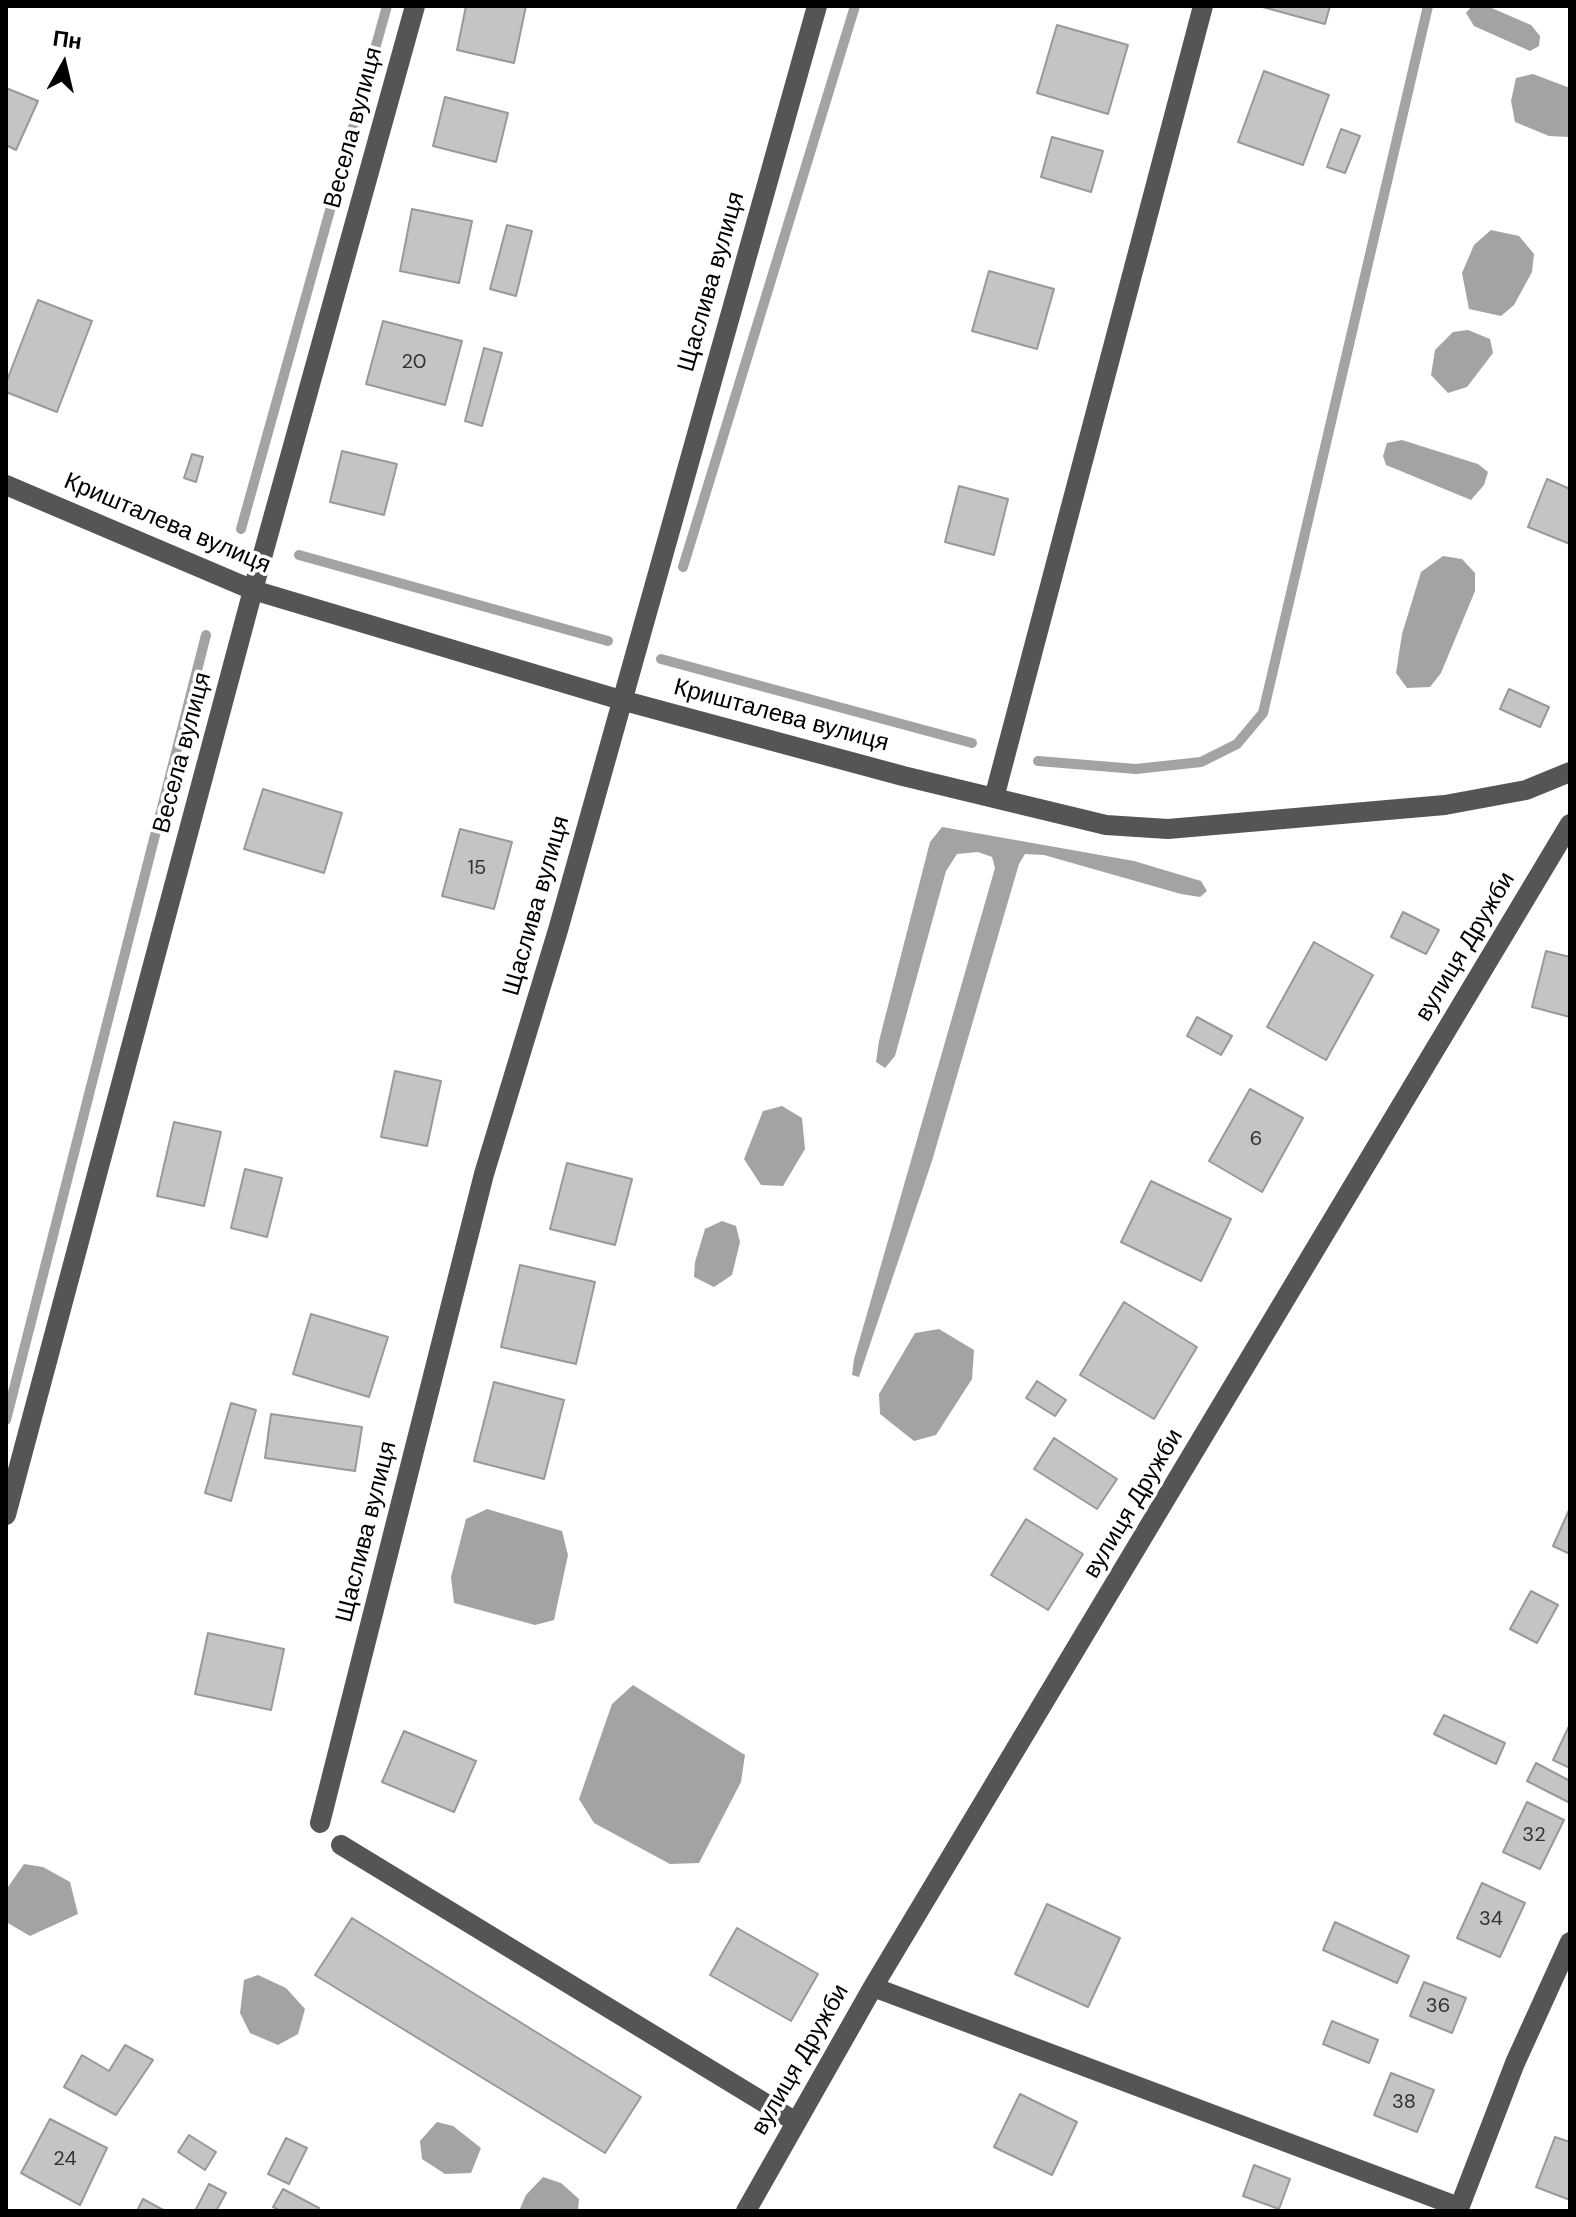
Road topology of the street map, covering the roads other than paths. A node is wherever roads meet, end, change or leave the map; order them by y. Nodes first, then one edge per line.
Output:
1 (415, 6) edge
2 (817, 6) edge
3 (1203, 6) edge
4 (6, 485) edge
5 (253, 590) junction
6 (621, 700) junction
7 (1570, 772) edge
8 (994, 798) junction
9 (1570, 824) edge
10 (6, 1515) edge
11 (320, 1823) dead end
12 (341, 1845) dead end
13 (1570, 1942) edge
14 (873, 1987) junction
15 (796, 2122) junction
16 (1458, 2209) edge
17 (746, 2211) edge

1 - 5 street, Весела вулиця
2 - 6 street, Щаслива вулиця
3 - 8 street
4 - 5 street, Кришталева вулиця
5 - 6 street, Кришталева вулиця
5 - 10 street, Весела вулиця
6 - 8 street, Кришталева вулиця
6 - 11 street, Щаслива вулиця
7 - 8 street, Кришталева вулиця
9 - 14 street, вулиця Дружби
12 - 15 street
13 - 16 street
14 - 15 street, вулиця Дружби
14 - 16 street
15 - 17 street, вулиця Дружби

